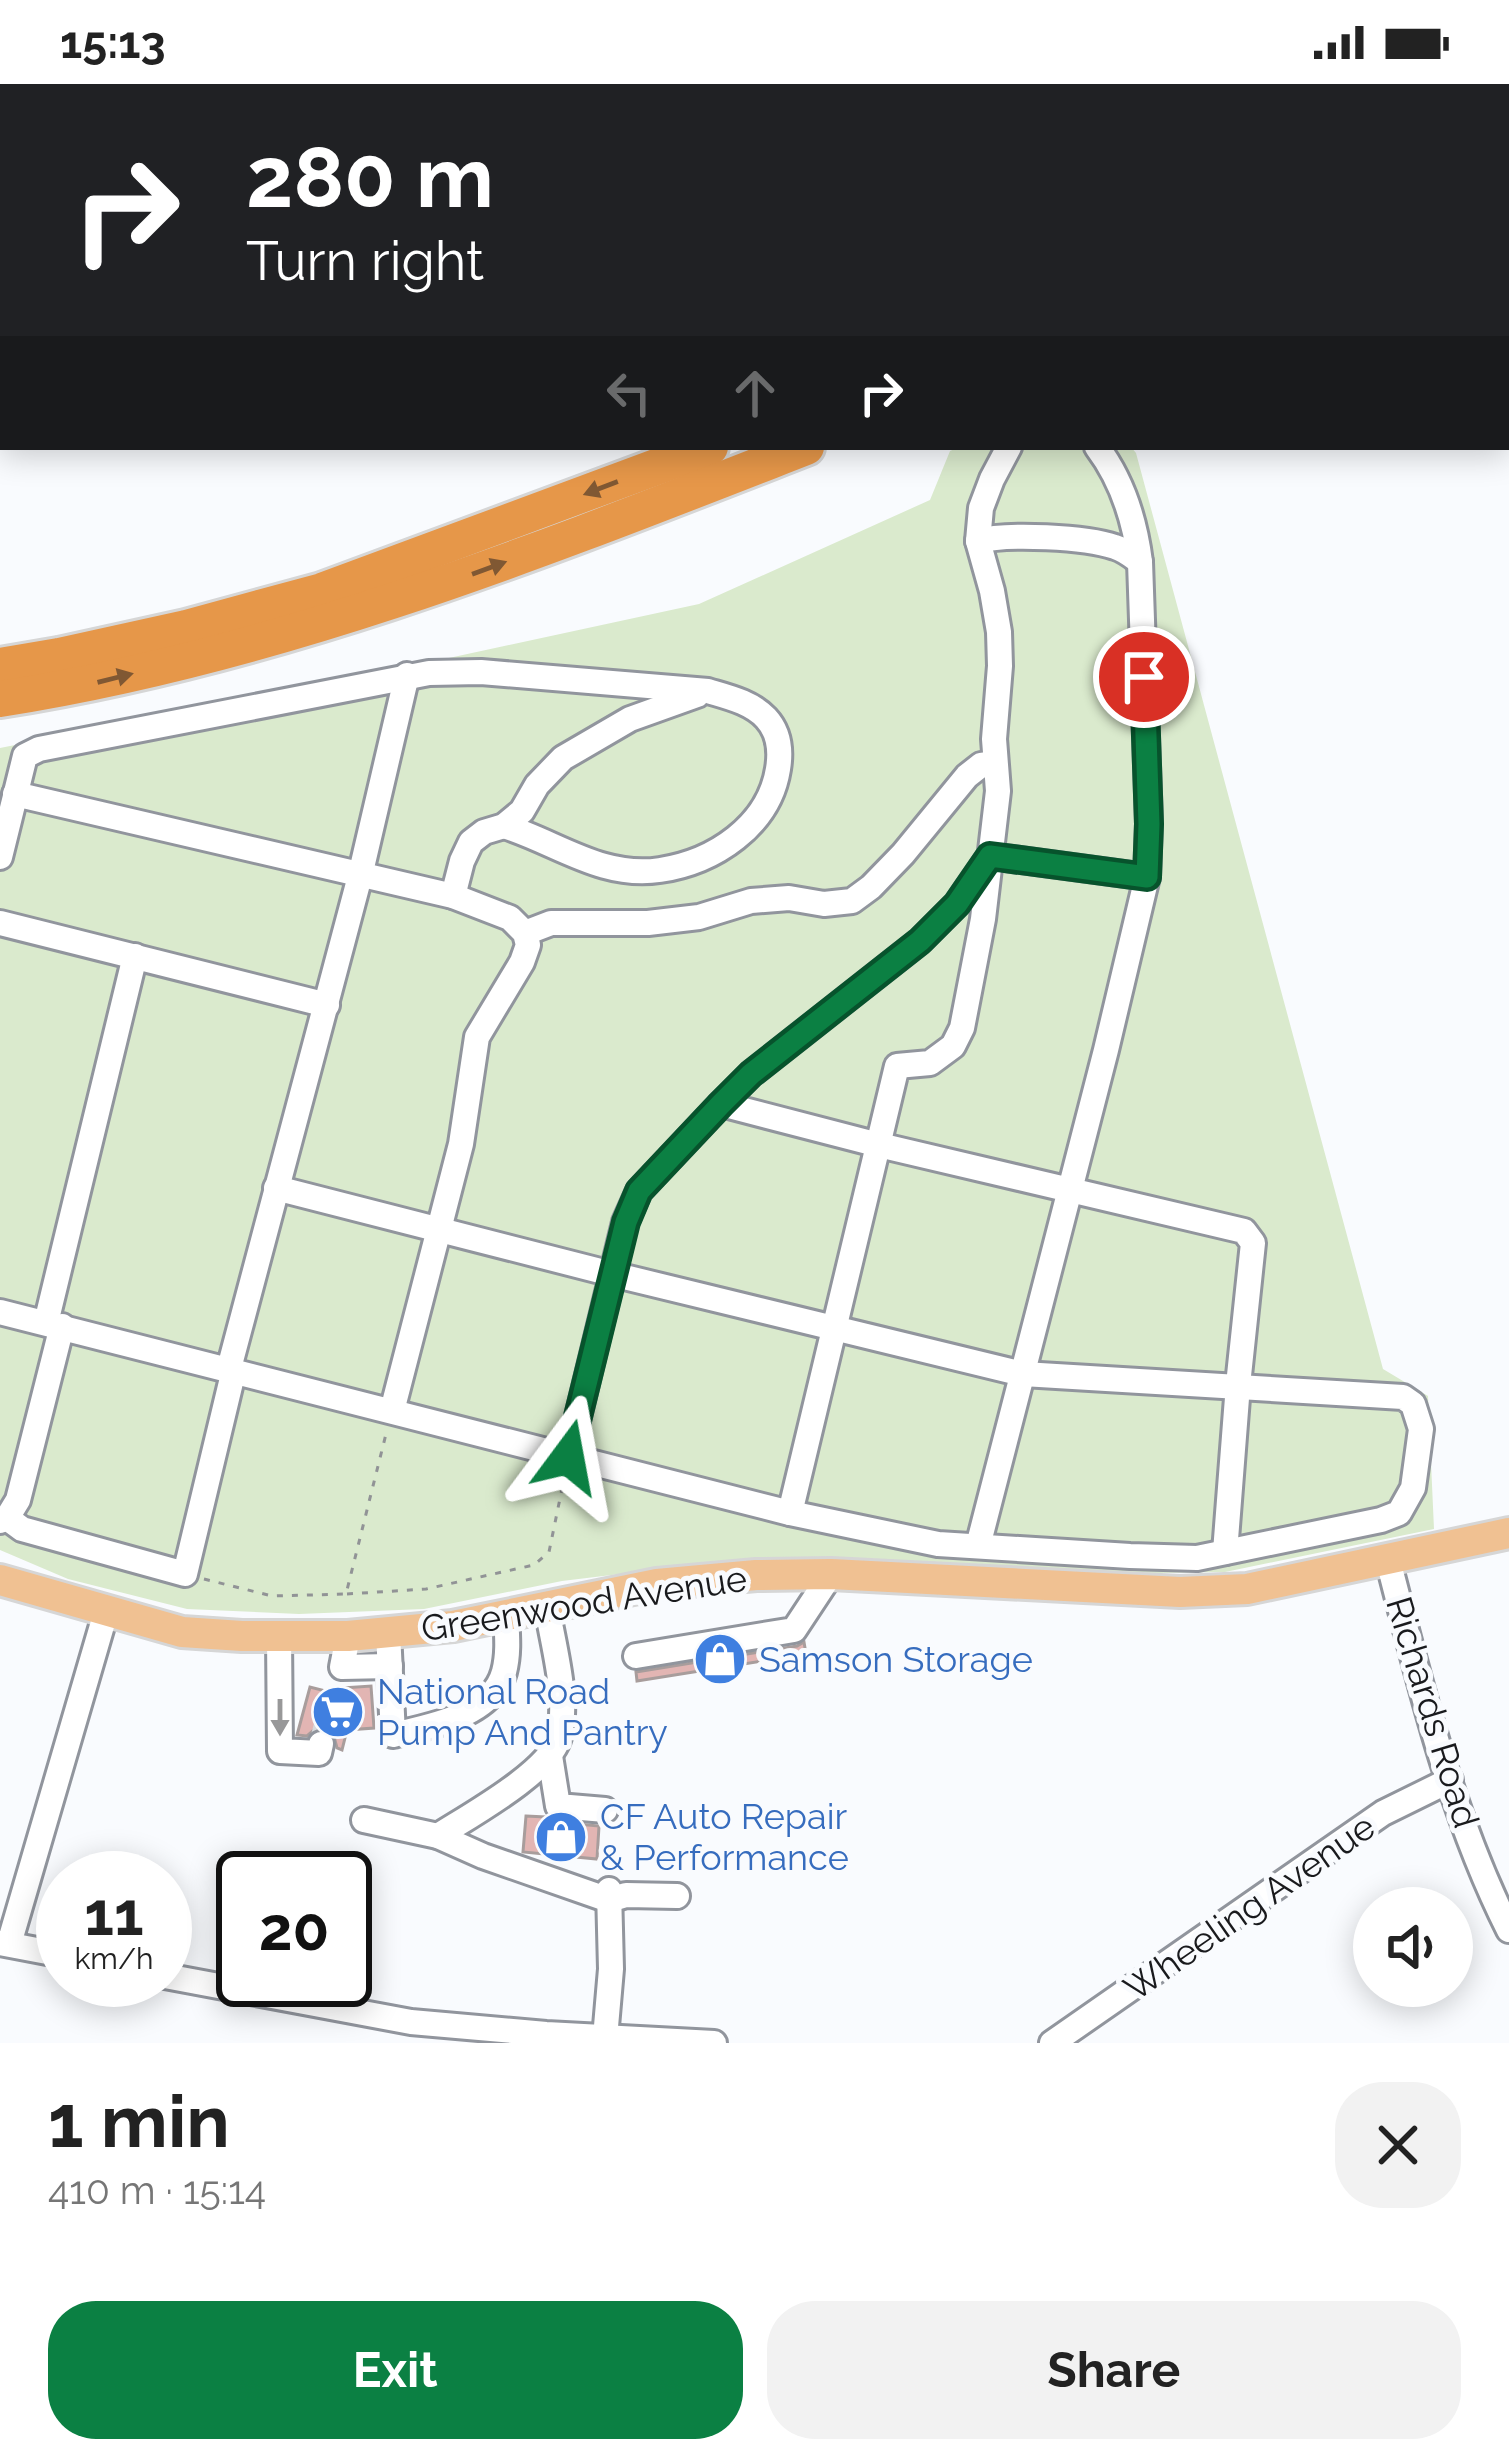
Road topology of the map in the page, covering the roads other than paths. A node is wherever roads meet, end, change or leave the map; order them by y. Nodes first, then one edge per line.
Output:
1 (702, 450) edge
2 (798, 450) edge
3 (1008, 450) edge
4 (1099, 450) edge
5 (978, 541) junction
6 (1140, 562) junction
7 (0, 666) edge
8 (407, 675) junction
9 (708, 691) junction
10 (0, 699) edge
11 (995, 763) junction
12 (16, 794) junction
13 (503, 826) junction
14 (990, 856) junction
15 (0, 857) edge
16 (360, 876) junction
17 (1147, 877) junction
18 (453, 896) junction
19 (957, 904) junction
20 (983, 919) junction
21 (0, 923) edge
22 (525, 933) junction
23 (135, 956) junction
24 (327, 1005) junction
25 (721, 1104) junction
26 (879, 1144) junction
27 (277, 1187) junction
28 (1068, 1189) junction
29 (439, 1229) junction
30 (612, 1274) junction
31 (0, 1312) edge
32 (54, 1325) junction
33 (835, 1328) junction
34 (231, 1370) junction
35 (1023, 1374) junction
36 (1238, 1385) junction
37 (392, 1411) junction
38 (568, 1457) junction
39 (790, 1513) junction
40 (3, 1519) edge
41 (1509, 1532) edge
42 (978, 1546) junction
43 (1225, 1552) junction
44 (1388, 1560) junction
45 (831, 1574) junction
46 (0, 1580) edge
47 (547, 1606) junction
48 (106, 1612) junction
49 (506, 1615) junction
50 (388, 1632) junction
51 (279, 1636) junction
52 (348, 1636) junction
53 (635, 1656) dead end
54 (390, 1666) junction
55 (342, 1667) junction
56 (334, 1694) tunnel mouth
57 (321, 1744) dead end
58 (550, 1756) junction
59 (1450, 1780) junction
60 (605, 1810) dead end
61 (364, 1820) dead end
62 (438, 1836) junction
63 (609, 1895) junction
64 (677, 1896) dead end
65 (1509, 1930) edge
66 (3, 1945) edge
67 (36, 1950) edge
68 (192, 1981) edge
69 (605, 2038) junction
70 (714, 2043) edge
71 (1052, 2043) edge

1 -> 7 highway
10 -> 2 highway
3 - 5 street
4 - 6 street
5 - 6 street
5 - 11 street
6 - 17 street
8 - 9 street
8 - 12 street
8 - 16 street
9 - 13 street
9 - 13 street
11 - 14 street
11 - 22 street
12 - 15 street
12 - 16 street
13 - 18 street
14 - 17 street
14 - 19 street
14 - 20 street
16 - 18 street
16 - 24 street
17 - 28 street
18 - 22 street
19 - 20 street
19 - 25 street
20 - 26 street
21 - 23 street
22 - 29 street
23 - 24 street
23 - 32 street
24 - 27 street
25 - 26 street
25 - 30 street
26 - 28 street
26 - 33 street
27 - 29 street
27 - 34 street
28 - 35 street
28 - 36 street
29 - 30 street
29 - 37 street
30 - 33 street
30 - 38 street
31 - 32 street
32 - 34 street
32 - 40 street
33 - 35 street
33 - 39 street
34 - 37 street
34 - 40 street
35 - 36 street
35 - 42 street
36 - 43 street
36 - 43 street
37 - 38 street
38 - 39 street
39 - 42 street
41 - 44 main road, Greenwood Avenue
42 - 43 street
44 - 45 main road, Greenwood Avenue
44 - 59 street, Richards Road
45 - 47 main road, Greenwood Avenue
45 - 53 street
46 - 48 main road, Greenwood Avenue
47 - 49 main road, Greenwood Avenue
47 - 58 street
48 - 51 main road, Greenwood Avenue
48 - 66 street
49 - 50 main road, Greenwood Avenue
49 - 54 street
50 - 52 main road, Greenwood Avenue
50 - 54 street
51 - 52 main road, Greenwood Avenue
51 -> 57 street
52 - 55 street
54 - 55 street
55 - 56 street
58 - 60 street
58 - 62 street
59 - 65 street, Richards Road
59 - 71 street, Wheeling Avenue
61 - 62 street
62 - 63 street
63 - 64 street
63 - 69 street
66 - 67 street
68 - 69 street
69 - 70 street

